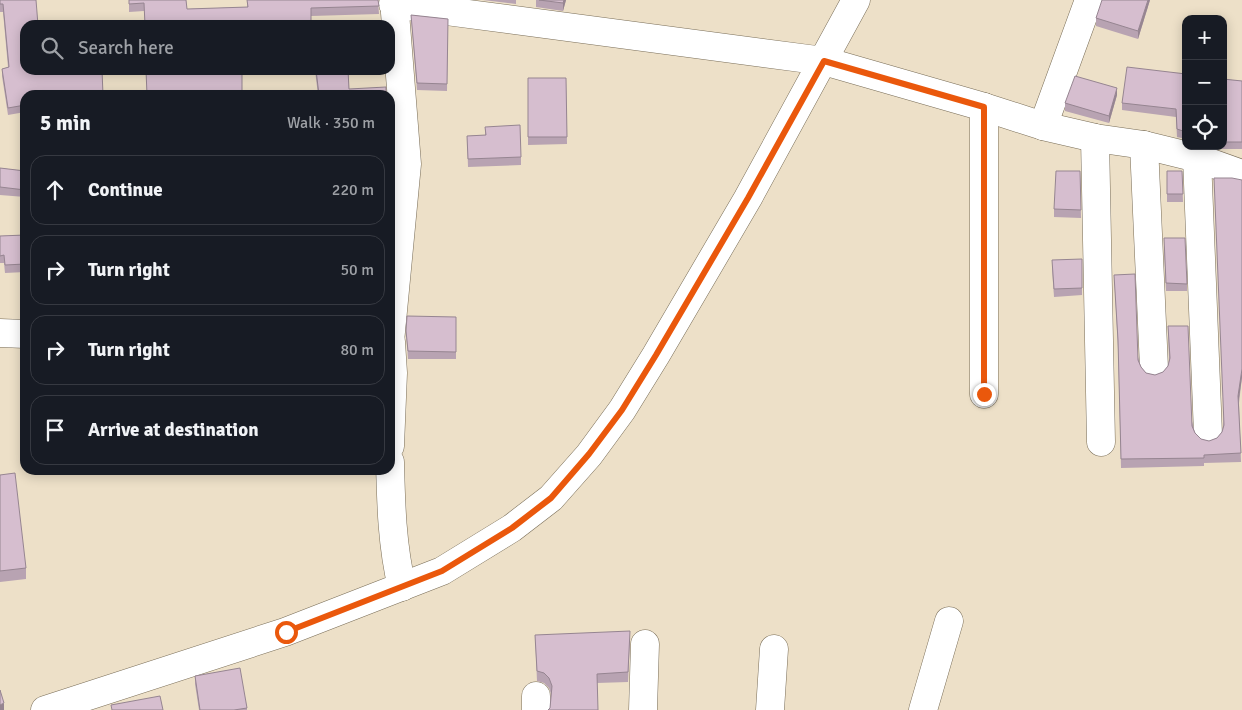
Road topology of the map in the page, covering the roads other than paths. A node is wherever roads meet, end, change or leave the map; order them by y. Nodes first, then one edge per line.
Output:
1 (856, 0) edge
2 (1089, 0) edge
3 (394, 2) edge
4 (824, 61) junction
5 (984, 107) junction
6 (1043, 126) junction
7 (1095, 138) junction
8 (1144, 145) junction
9 (1197, 158) junction
10 (1242, 174) edge
11 (395, 298) edge
12 (0, 333) edge
13 (20, 334) edge
14 (1154, 368) dead end
15 (984, 394) dead end
16 (1208, 434) dead end
17 (1101, 442) dead end
18 (390, 475) edge
19 (402, 587) junction
20 (950, 622) dead end
21 (646, 644) dead end
22 (774, 649) dead end
23 (44, 710) edge
24 (643, 710) edge
25 (770, 710) edge
26 (923, 710) edge

1 - 4 street
2 - 6 street
3 - 4 street
3 - 11 street
4 - 5 street
4 - 19 street
5 - 6 street
5 - 15 street
6 - 7 street
7 - 8 street
7 - 17 street
8 - 9 street
8 - 14 street
9 - 10 street
9 - 16 street
12 - 13 street
18 - 19 street
19 - 23 street
20 - 26 street
21 - 24 street
22 - 25 street

